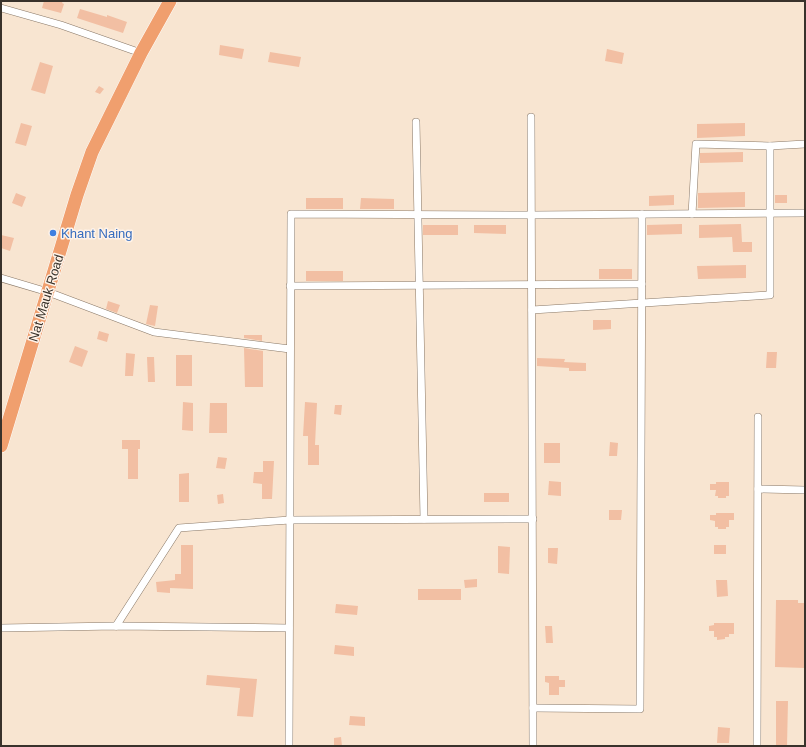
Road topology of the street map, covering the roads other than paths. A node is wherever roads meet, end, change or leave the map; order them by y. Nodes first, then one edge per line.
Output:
1 (170, 1) edge
2 (1, 8) edge
3 (141, 53) junction
4 (531, 117) dead end
5 (416, 122) dead end
6 (805, 144) edge
7 (770, 146) junction
8 (805, 212) edge
9 (642, 214) junction
10 (692, 214) junction
11 (769, 214) junction
12 (416, 215) junction
13 (531, 215) junction
14 (1, 278) edge
15 (642, 284) junction
16 (532, 285) junction
17 (290, 286) junction
18 (418, 286) junction
19 (48, 292) junction
20 (642, 304) junction
21 (532, 310) junction
22 (290, 349) junction
23 (758, 417) dead end
24 (5, 419) edge
25 (1, 446) edge
26 (758, 489) junction
27 (805, 490) edge
28 (532, 519) junction
29 (290, 520) junction
30 (424, 520) junction
31 (116, 626) junction
32 (1, 628) edge
33 (289, 628) junction
34 (533, 708) junction
35 (289, 746) edge
36 (533, 746) edge
37 (756, 746) edge

1 - 3 highway, Nat Mauk Road
2 - 3 street
3 - 19 highway, Nat Mauk Road
4 - 13 street
5 - 12 street
6 - 7 street
7 - 10 street
7 - 11 street
8 - 11 street
9 - 10 street
9 - 13 street
9 - 15 street
10 - 11 street
11 - 20 street
12 - 13 street
12 - 17 street
12 - 18 street
13 - 16 street
14 - 19 street
15 - 16 street
15 - 20 street
16 - 18 street
16 - 21 street
17 - 18 street
17 - 22 street
18 - 30 street
19 - 22 street
19 - 24 highway, Nat Mauk Road
20 - 21 street
20 - 34 street
21 - 28 street
22 - 29 street
23 - 26 street
24 - 25 highway, Nat Mauk Road
26 - 27 street
26 - 37 street
28 - 30 street
28 - 34 street
29 - 30 street
29 - 31 street
29 - 33 street
31 - 32 street
31 - 33 street
33 - 35 street
34 - 36 street

